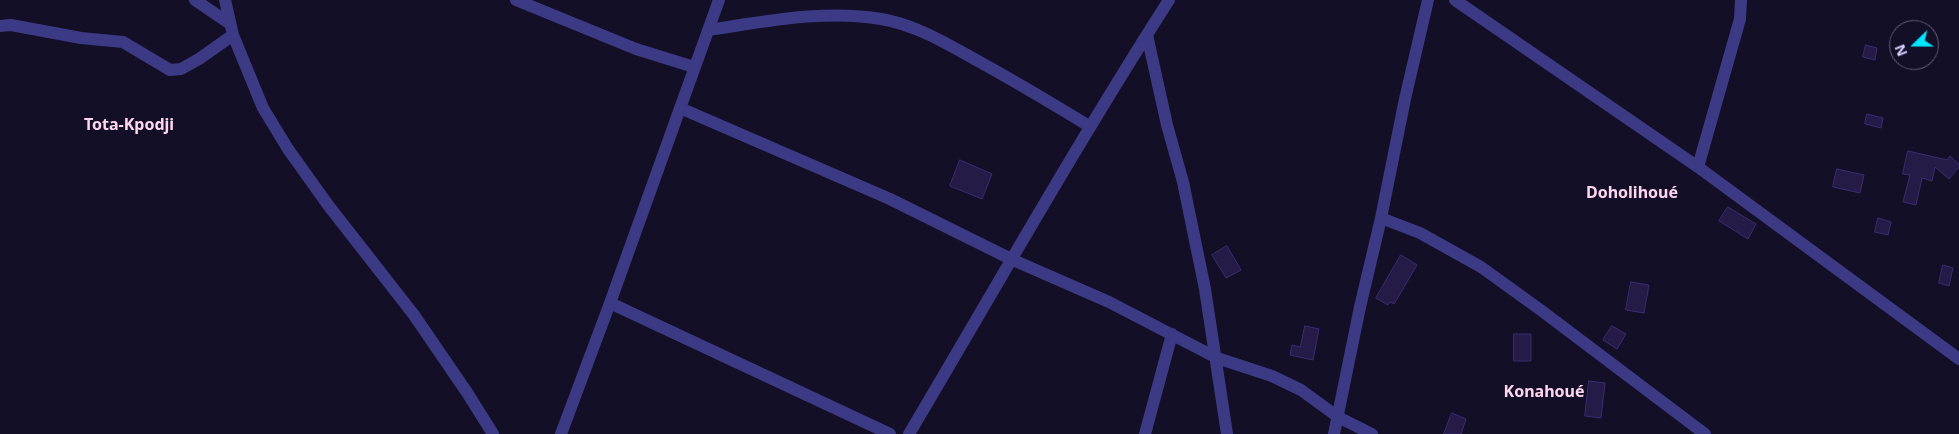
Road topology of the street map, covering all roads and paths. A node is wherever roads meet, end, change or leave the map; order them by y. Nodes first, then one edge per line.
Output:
1 (194, 0) edge
2 (226, 0) edge
3 (516, 0) edge
4 (719, 0) edge
5 (1169, 0) edge
6 (1428, 0) edge
7 (1455, 0) edge
8 (1741, 0) edge
9 (0, 26) edge
10 (231, 29) junction
11 (708, 30) junction
12 (1147, 35) junction
13 (694, 67) junction
14 (680, 108) junction
15 (1090, 126) junction
16 (1698, 167) junction
17 (1381, 218) junction
18 (1013, 260) junction
19 (610, 303) junction
20 (1172, 334) junction
21 (1217, 358) junction
22 (1959, 359) edge
23 (1338, 417) junction
24 (493, 434) edge
25 (561, 434) edge
26 (890, 434) edge
27 (909, 434) edge
28 (1145, 434) edge
29 (1227, 434) edge
30 (1334, 434) edge
31 (1372, 434) edge
32 (1704, 434) edge

1 - 10 street
2 - 10 street
3 - 13 street
4 - 11 street
5 - 12 street
6 - 17 street
7 - 16 street
8 - 16 street
9 - 10 street
10 - 24 street
11 - 13 street
11 - 15 street
12 - 15 street
12 - 21 street
13 - 14 street
14 - 18 street
14 - 19 street
15 - 18 street
16 - 22 street
17 - 23 street
17 - 32 street
18 - 20 street
18 - 27 street
19 - 25 street
19 - 26 street
20 - 21 street
20 - 28 street
21 - 23 street
21 - 29 street
23 - 30 street
23 - 31 street

